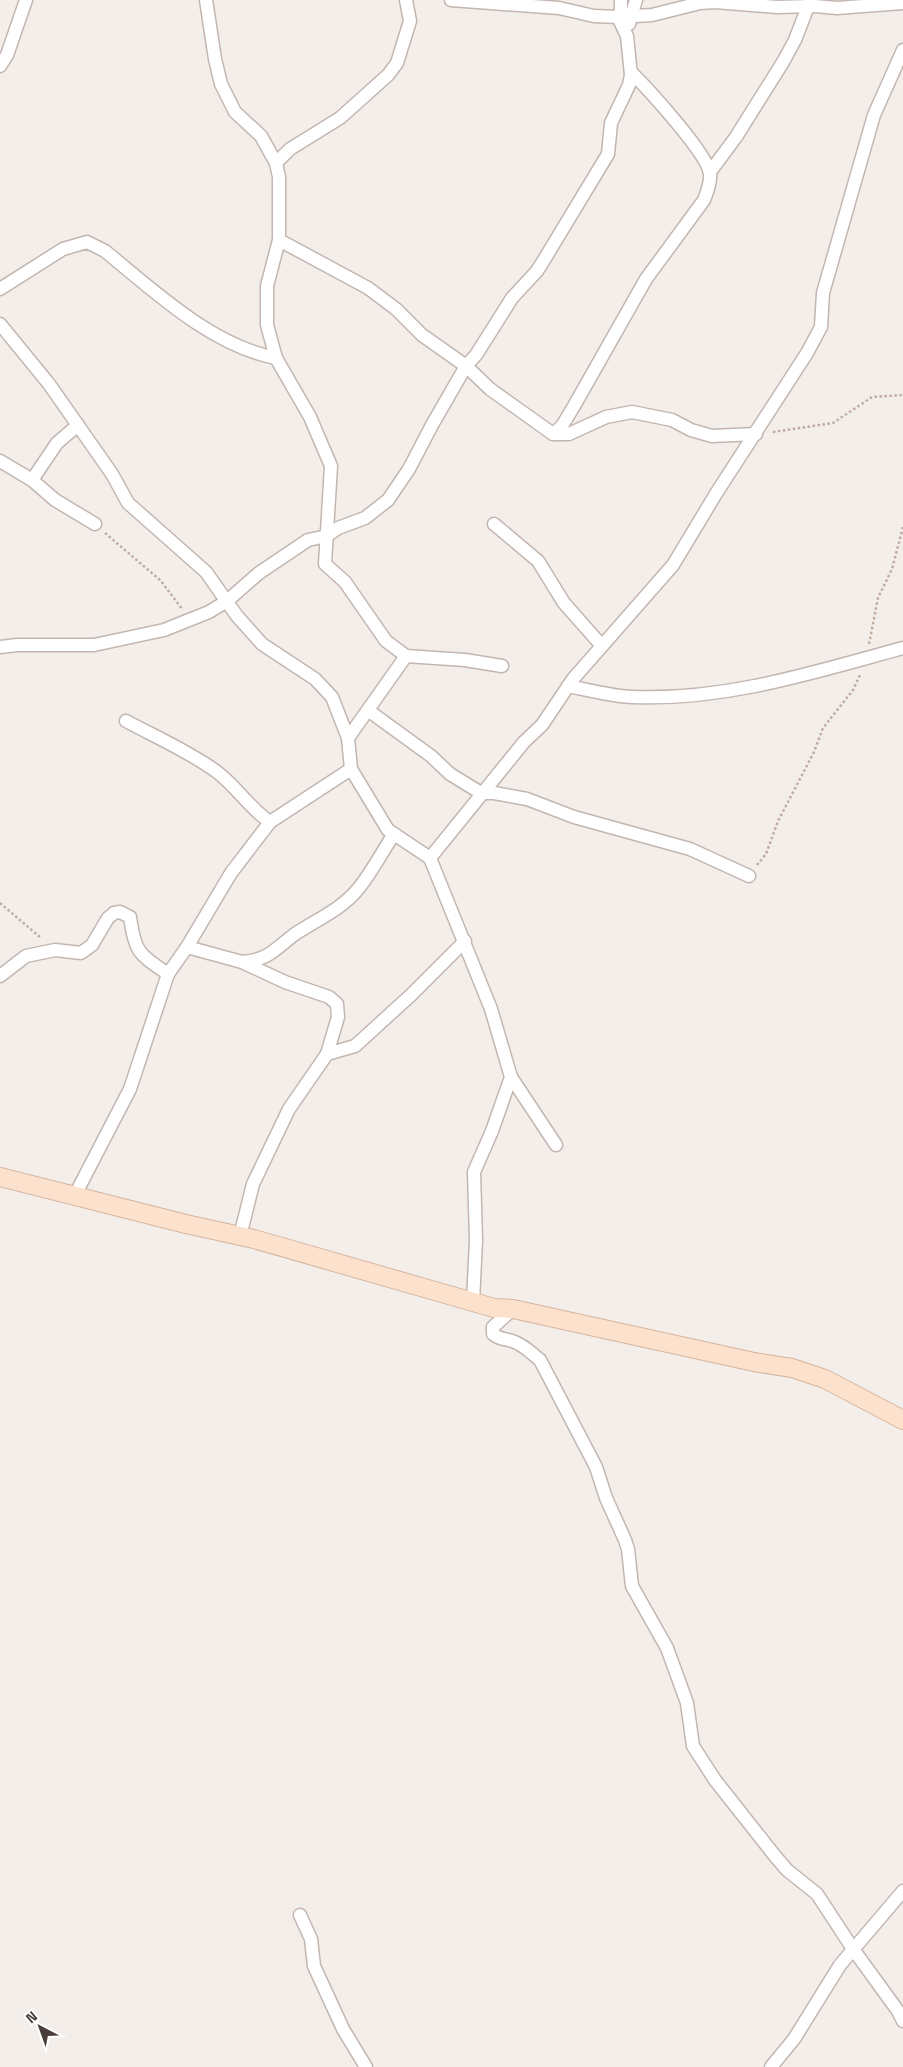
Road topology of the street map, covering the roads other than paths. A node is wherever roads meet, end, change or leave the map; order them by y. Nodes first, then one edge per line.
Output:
1 (26, 0) edge
2 (206, 0) edge
3 (406, 0) edge
4 (451, 0) edge
5 (621, 0) edge
6 (636, 0) edge
7 (903, 2) edge
8 (809, 3) edge
9 (624, 17) junction
10 (903, 50) edge
11 (0, 66) edge
12 (631, 72) junction
13 (276, 163) junction
14 (710, 172) junction
15 (279, 240) junction
16 (0, 289) edge
17 (0, 324) edge
18 (276, 358) junction
19 (466, 366) junction
20 (78, 426) junction
21 (553, 434) junction
22 (756, 434) junction
23 (0, 461) edge
24 (32, 480) junction
25 (95, 524) road end
26 (494, 524) dead end
27 (327, 536) junction
28 (227, 601) junction
29 (602, 646) junction
30 (0, 647) edge
31 (903, 648) edge
32 (406, 656) junction
33 (502, 666) dead end
34 (568, 686) junction
35 (369, 712) junction
36 (126, 720) dead end
37 (348, 738) junction
38 (350, 769) junction
39 (481, 793) junction
40 (270, 822) junction
41 (394, 834) junction
42 (430, 858) junction
43 (749, 876) road end
44 (465, 941) junction
45 (187, 947) junction
46 (242, 962) junction
47 (168, 974) junction
48 (0, 976) edge
49 (327, 1054) junction
50 (511, 1077) junction
51 (556, 1145) dead end
52 (0, 1176) edge
53 (75, 1195) junction
54 (240, 1236) junction
55 (473, 1302) junction
56 (513, 1309) junction
57 (903, 1420) edge
58 (903, 1891) edge
59 (300, 1915) dead end
60 (853, 1950) junction
61 (903, 2021) edge
62 (366, 2067) edge
63 (771, 2067) edge

1 - 11 street
2 - 13 street
3 - 13 street
4 - 9 street
5 - 9 street
6 - 9 street
7 - 8 street
8 - 9 street
8 - 14 street
9 - 12 street
10 - 22 street
12 - 14 street
12 - 19 street
13 - 15 street
14 - 21 street
15 - 18 street
15 - 19 street
16 - 18 street
17 - 20 street
18 - 27 street
19 - 21 street
19 - 27 street
20 - 24 street
20 - 28 street
21 - 22 street
22 - 29 street
23 - 24 street
24 - 25 street
26 - 29 street
27 - 28 street
27 - 32 street
28 - 30 street
28 - 37 street
29 - 34 street
31 - 34 street
32 - 33 street
32 - 35 street
34 - 39 street
35 - 37 street
35 - 39 street
36 - 40 street
37 - 38 street
38 - 40 street
38 - 41 street
39 - 42 street
39 - 43 street
40 - 45 street
41 - 42 street
41 - 46 street
42 - 44 street
44 - 49 street
44 - 50 street
45 - 46 street
45 - 47 street
46 - 49 street
47 - 48 street
47 - 53 street
49 - 54 street
50 - 51 street
50 - 55 street
52 - 53 street
53 - 54 street
54 - 55 street
55 - 56 street
56 - 57 street
56 - 60 street
58 - 60 street
59 - 62 street
60 - 61 street
60 - 63 street

